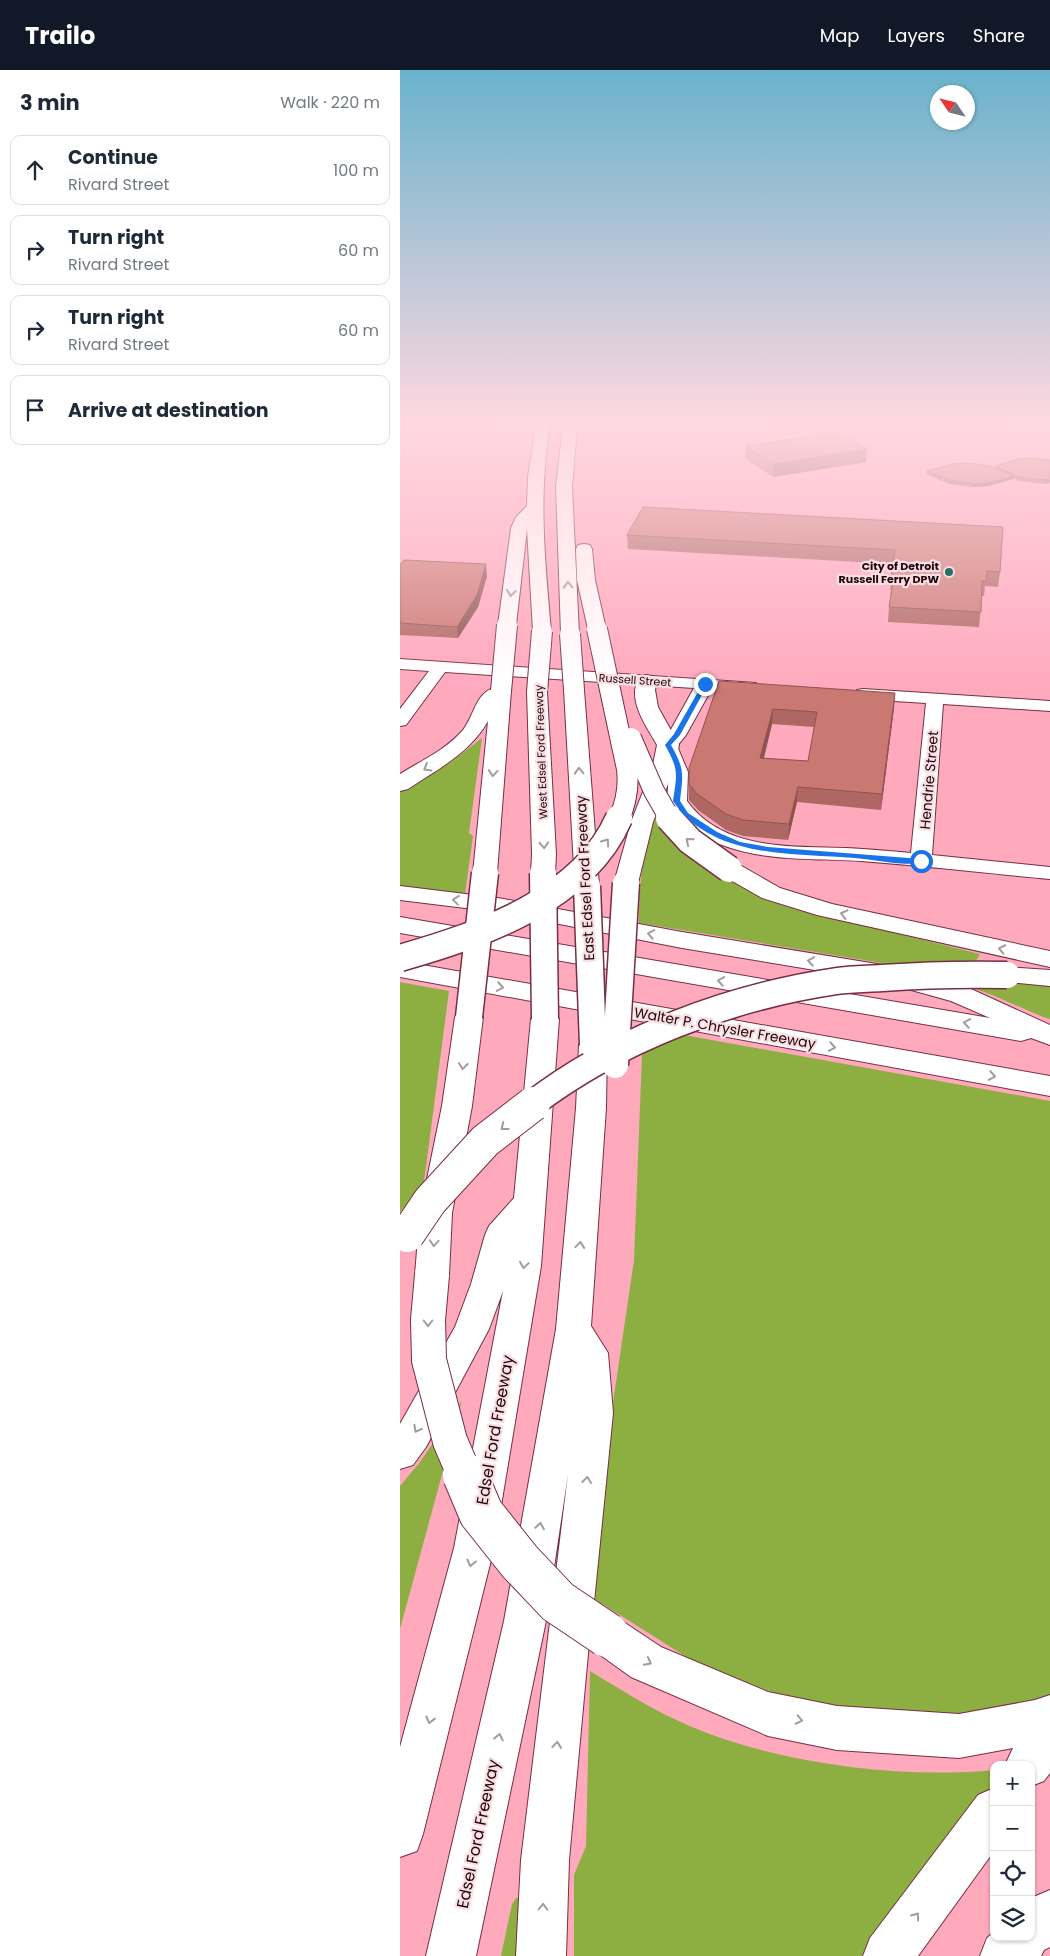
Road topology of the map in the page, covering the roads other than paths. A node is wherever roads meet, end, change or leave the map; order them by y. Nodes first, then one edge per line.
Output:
1 (528, 514) edge
2 (534, 514) edge
3 (565, 514) edge
4 (575, 514) edge
5 (400, 664) edge
6 (440, 667) junction
7 (647, 681) junction
8 (705, 684) junction
9 (763, 688) edge
10 (849, 694) edge
11 (612, 698) junction
12 (936, 699) junction
13 (1050, 706) edge
14 (400, 721) edge
15 (487, 725) junction
16 (668, 745) junction
17 (400, 784) edge
18 (921, 861) junction
19 (1050, 873) edge
20 (400, 893) edge
21 (400, 925) edge
22 (400, 958) edge
23 (1050, 959) edge
24 (400, 969) edge
25 (1050, 978) edge
26 (545, 1019) joint
27 (1050, 1037) edge
28 (1050, 1086) edge
29 (590, 1108) junction
30 (531, 1199) junction
31 (403, 1241) edge
32 (573, 1329) junction
33 (400, 1452) edge
34 (1050, 1717) edge
35 (1050, 1736) edge
36 (1031, 1761) edge
37 (990, 1816) edge
38 (400, 1834) edge
39 (1050, 1914) edge
40 (1035, 1928) edge
41 (1021, 1941) edge
42 (451, 1956) edge
43 (541, 1956) edge
44 (888, 1956) edge
45 (1005, 1956) edge

1 -> 15 highway, bridge
2 -> 26 highway, West Edsel Ford Freeway, bridge
29 -> 3 highway, East Edsel Ford Freeway, bridge
4 - 11 highway, bridge
5 - 6 street, Russell Street
6 - 7 street, Russell Street
6 - 14 street
7 - 8 street, Russell Street
7 - 16 highway
8 - 9 street, Russell Street
8 - 16 street
10 - 12 street
22 -> 11 highway, bridge
23 -> 11 highway, bridge
12 - 13 street
12 - 18 street, Hendrie Street
15 -> 17 highway
15 -> 34 highway, bridge
16 - 18 street
16 - 29 highway, bridge
18 - 19 street
27 -> 20 highway
27 -> 21 highway
24 -> 28 highway, Walter P. Chrysler Freeway
25 -> 31 highway, bridge
26 - 30 highway, Edsel Ford Freeway
32 -> 29 highway, East Edsel Ford Freeway
30 -> 33 highway
30 -> 38 highway, Edsel Ford Freeway
42 -> 32 highway, Edsel Ford Freeway
43 -> 32 highway
35 - 36 highway
44 -> 37 highway
39 - 40 highway
41 - 45 highway

